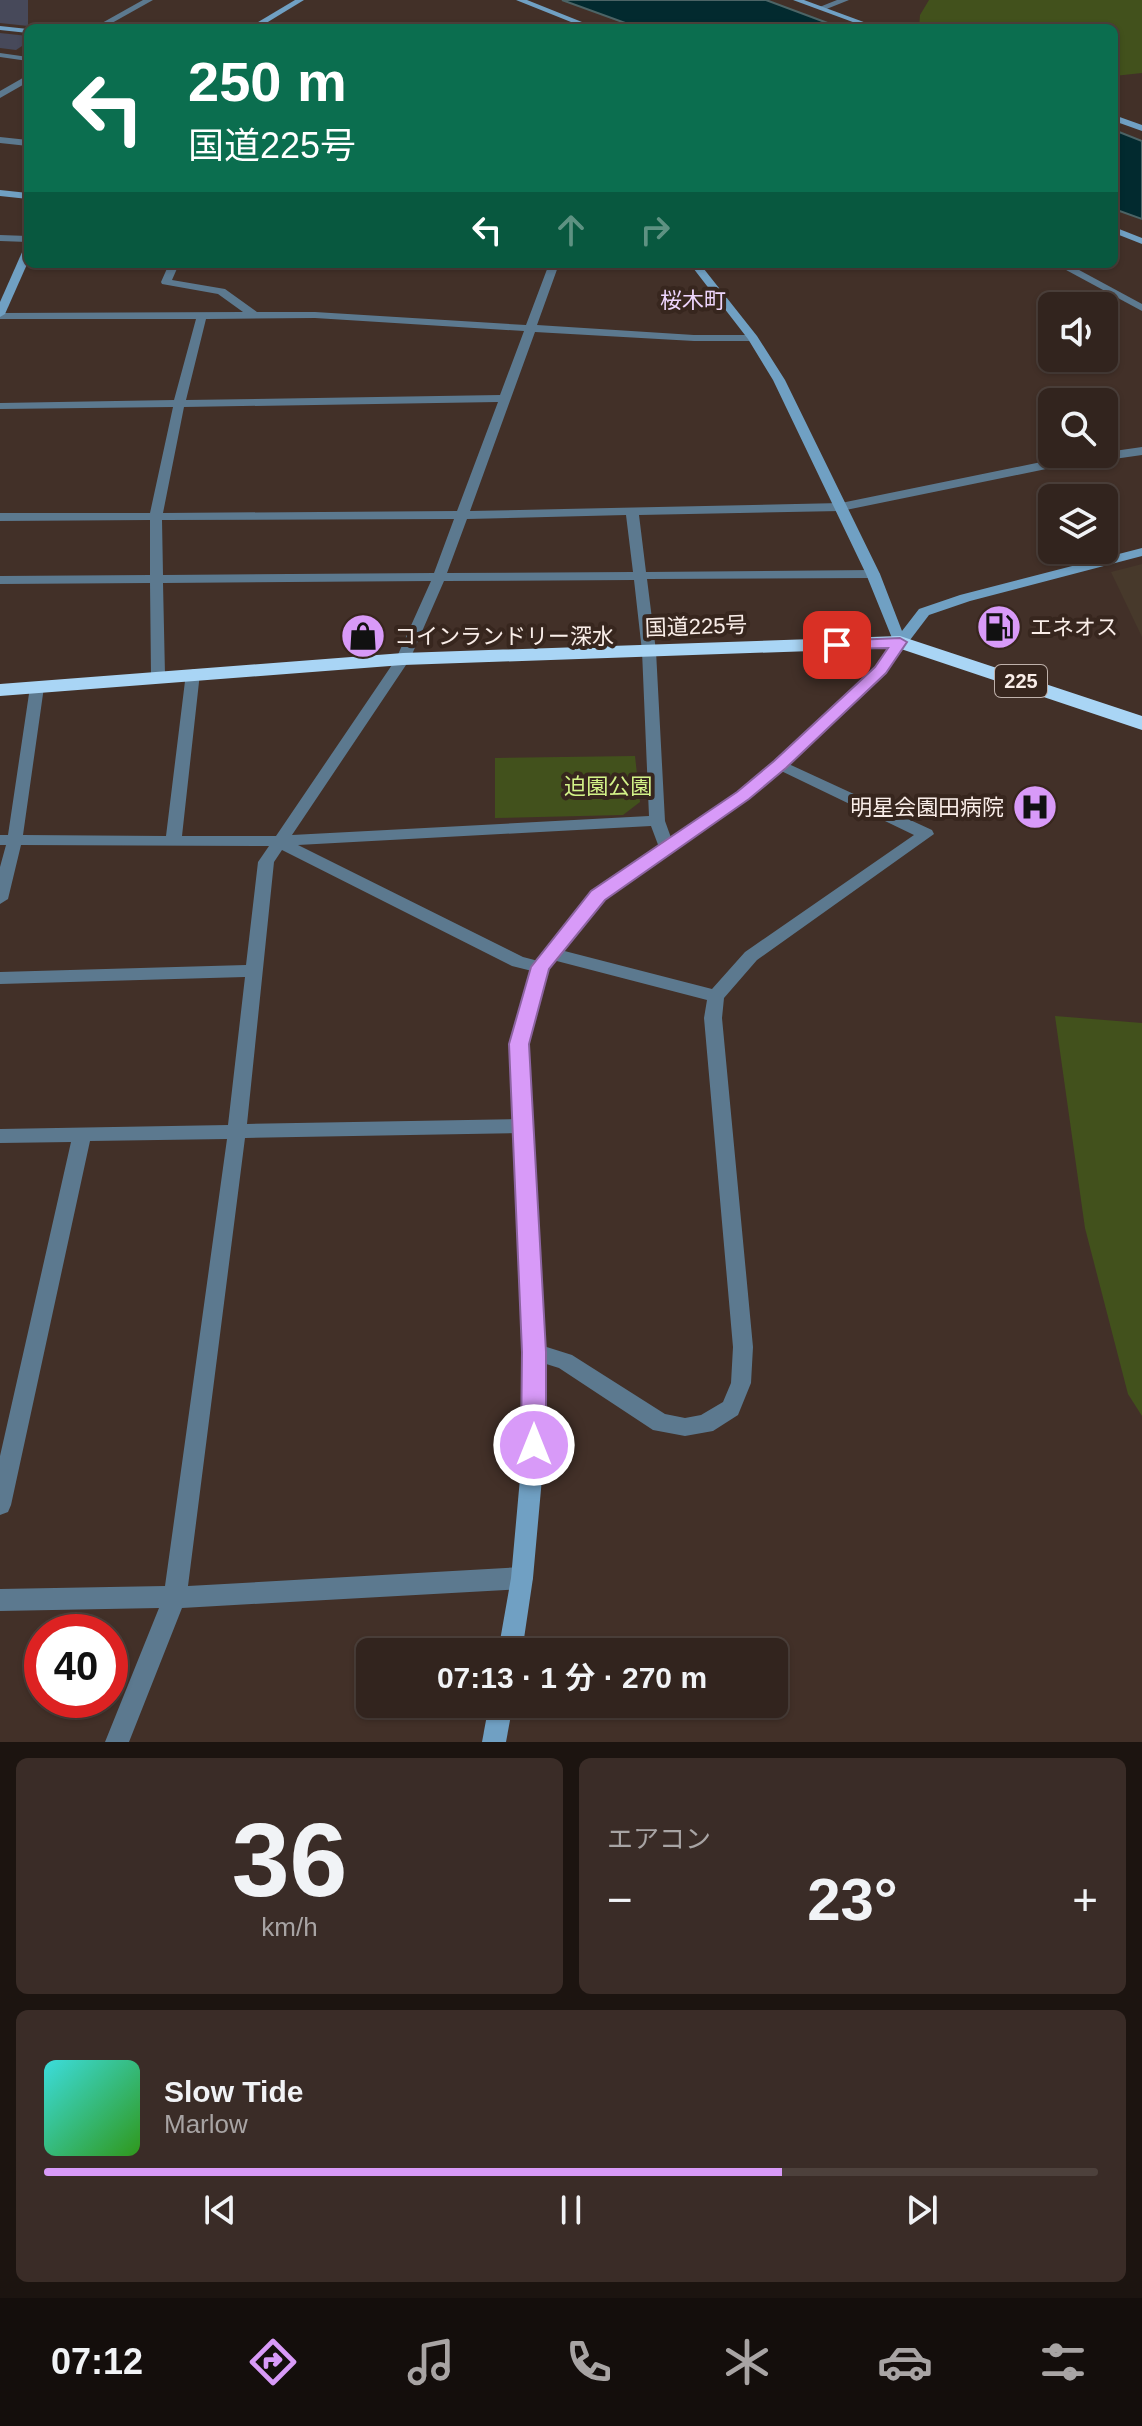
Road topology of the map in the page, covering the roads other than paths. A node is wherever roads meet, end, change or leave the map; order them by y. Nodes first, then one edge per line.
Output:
1 (149, 0) edge
2 (300, 0) edge
3 (520, 0) edge
4 (797, 0) edge
5 (845, 0) edge
6 (821, 8) junction
7 (104, 24) edge
8 (259, 24) edge
9 (583, 24) edge
10 (865, 24) edge
11 (0, 28) edge
12 (24, 31) edge
13 (0, 55) edge
14 (24, 58) edge
15 (24, 80) edge
16 (0, 95) edge
17 (1118, 119) edge
18 (1142, 128) edge
19 (0, 140) edge
20 (24, 143) edge
21 (0, 193) edge
22 (24, 196) edge
23 (1118, 232) edge
24 (0, 238) edge
25 (24, 239) edge
26 (1142, 241) edge
27 (24, 259) edge
28 (172, 268) edge
29 (553, 268) edge
30 (698, 268) edge
31 (1067, 268) edge
32 (1142, 308) edge
33 (253, 314) junction
34 (0, 315) edge
35 (202, 315) junction
36 (531, 328) junction
37 (753, 338) junction
38 (503, 398) junction
39 (179, 404) junction
40 (0, 406) edge
41 (1142, 451) edge
42 (841, 507) junction
43 (632, 513) junction
44 (461, 515) junction
45 (156, 516) junction
46 (0, 517) edge
47 (1142, 552) edge
48 (641, 573) junction
49 (873, 574) junction
50 (440, 575) junction
51 (158, 579) junction
52 (0, 580) edge
53 (900, 642) junction
54 (649, 651) junction
55 (403, 659) junction
56 (193, 673) junction
57 (158, 675) junction
58 (37, 687) junction
59 (0, 690) edge
60 (1142, 723) edge
61 (780, 765) junction
62 (657, 821) junction
63 (174, 838) junction
64 (8, 840) edge
65 (277, 841) junction
66 (666, 846) junction
67 (0, 899) edge
68 (545, 960) junction
69 (255, 971) junction
70 (0, 978) edge
71 (716, 996) junction
72 (522, 1126) junction
73 (237, 1131) junction
74 (82, 1134) junction
75 (0, 1136) edge
76 (534, 1352) junction
77 (0, 1505) edge
78 (522, 1578) junction
79 (175, 1597) junction
80 (0, 1600) edge
81 (512, 1638) edge
82 (498, 1718) edge
83 (117, 1742) edge
84 (494, 1742) edge

1 - 7 street
2 - 8 street
3 - 9 street
4 - 6 street
5 - 6 street
6 - 10 street
11 - 12 street
13 - 14 street
15 - 16 street
17 - 18 street
19 - 20 street
21 - 22 street
23 - 26 street
24 - 25 street
27 - 34 street
28 - 33 street
29 - 36 street
30 - 37 street
31 - 32 street
33 - 35 street
33 - 36 street
34 - 35 street
35 - 39 street
36 - 37 street
36 - 38 street
37 - 42 street
38 - 39 street
38 - 44 street
39 - 40 street
39 - 45 street
41 - 42 street
42 - 43 street
42 - 49 street
43 - 44 street
43 - 48 street
44 - 45 street
44 - 50 street
45 - 46 street
45 - 51 street
47 - 53 street
48 - 49 street
48 - 50 street
48 - 54 street
49 - 53 street
50 - 51 street
50 - 55 street
51 - 52 street
51 - 57 street
53 - 54 highway, 国道225号 / 225
53 - 60 highway, 国道225号 / 225
53 - 61 street
54 - 55 highway, 国道225号 / 225
54 - 62 street
55 - 56 highway, 国道225号 / 225
55 - 65 street
56 - 57 highway, 国道225号 / 225
56 - 63 street
57 - 58 highway, 国道225号 / 225
58 - 59 highway, 国道225号 / 225
58 - 64 street
61 - 66 street
61 - 71 street
62 - 65 street
62 - 66 street
63 - 64 street
63 - 65 street
64 - 67 street
65 - 68 street
65 - 69 street
66 - 68 street
68 - 71 street
68 - 72 street
69 - 70 street
69 - 73 street
71 - 76 street
72 - 73 street
72 - 76 street
73 - 74 street
73 - 79 street
74 - 75 street
74 - 77 street
76 - 78 street
78 - 79 street
78 - 81 street
79 - 80 street
79 - 83 street
82 - 84 street

